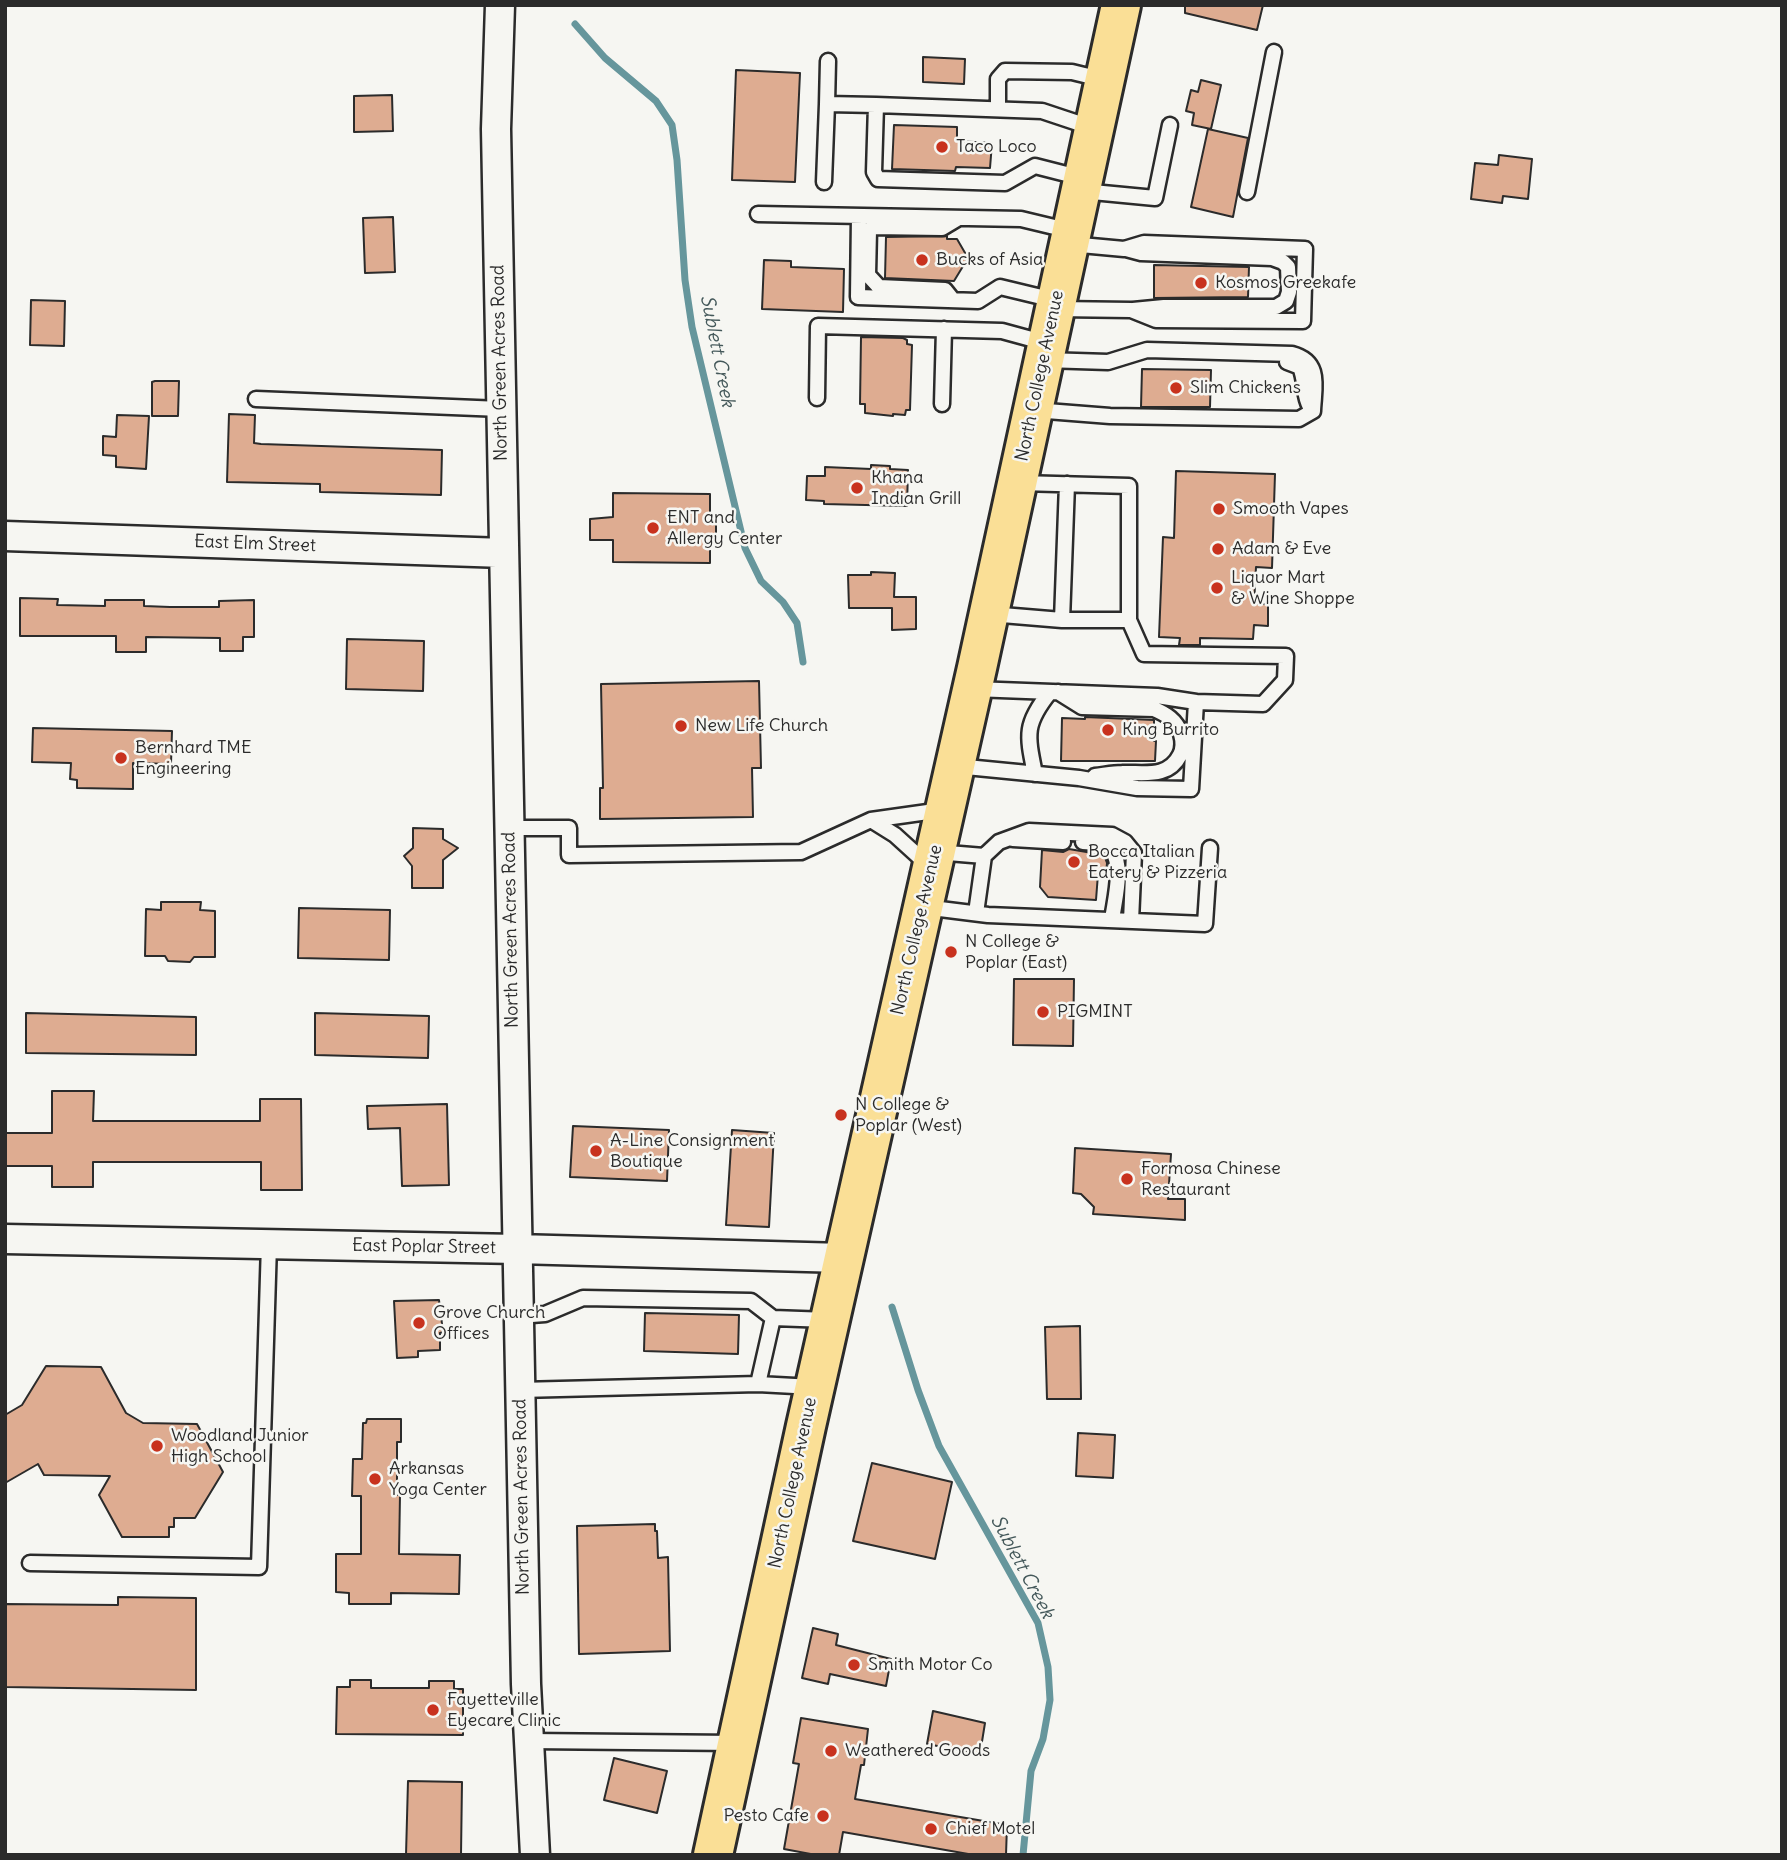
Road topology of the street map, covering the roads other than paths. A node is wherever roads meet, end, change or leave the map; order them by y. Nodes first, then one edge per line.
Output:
1 (499, 5) edge
2 (1121, 5) edge
3 (1274, 52) dead end
4 (828, 61) dead end
5 (1105, 80) junction
6 (827, 104) junction
7 (876, 106) junction
8 (975, 109) junction
9 (998, 109) junction
10 (1170, 125) dead end
11 (1094, 128) junction
12 (949, 181) junction
13 (824, 182) dead end
14 (1082, 185) junction
15 (1247, 192) dead end
16 (758, 214) dead end
17 (859, 216) junction
18 (958, 218) junction
19 (1070, 238) junction
20 (1124, 249) junction
21 (953, 300) junction
22 (1132, 310) junction
23 (1051, 328) junction
24 (944, 329) junction
25 (817, 398) dead end
26 (256, 399) dead end
27 (942, 404) dead end
28 (501, 409) junction
29 (1033, 410) junction
30 (1017, 483) junction
31 (1067, 484) junction
32 (5, 536) edge
33 (504, 553) junction
34 (989, 613) junction
35 (1062, 620) junction
36 (1129, 620) junction
37 (972, 689) junction
38 (1054, 692) junction
39 (1196, 702) junction
40 (955, 766) junction
41 (1035, 774) junction
42 (1079, 778) junction
43 (945, 809) junction
44 (871, 820) junction
45 (509, 828) junction
46 (1010, 838) junction
47 (1210, 848) dead end
48 (984, 856) junction
49 (933, 860) junction
50 (923, 906) junction
51 (976, 913) junction
52 (1112, 920) junction
53 (1132, 921) junction
54 (5, 1239) edge
55 (269, 1244) junction
56 (517, 1249) junction
57 (843, 1258) junction
58 (519, 1316) junction
59 (773, 1318) junction
60 (830, 1320) junction
61 (758, 1384) junction
62 (814, 1387) junction
63 (520, 1390) junction
64 (30, 1563) dead end
65 (529, 1741) junction
66 (738, 1743) junction
67 (535, 1855) edge
68 (713, 1855) edge

1 - 28 street, North Green Acres Road
2 - 5 main road, North College Avenue
3 - 15 lane
4 - 6 lane
5 - 9 lane
5 - 11 main road, North College Avenue
6 - 7 lane
6 - 13 lane
7 - 8 lane
7 - 12 lane
8 - 9 lane
8 - 12 lane
9 - 11 lane
10 - 14 lane
11 - 14 main road, North College Avenue
12 - 14 lane
14 - 19 main road, North College Avenue
16 - 17 lane
17 - 18 lane
17 - 21 lane
18 - 19 lane
18 - 21 lane
19 - 20 lane
19 - 23 main road, North College Avenue
20 - 22 lane
20 - 22 lane
21 - 23 lane
22 - 23 lane
23 - 24 lane
23 - 29 main road, North College Avenue
23 - 29 lane
24 - 25 lane
24 - 27 lane
26 - 28 lane
28 - 33 street, North Green Acres Road
29 - 30 main road, North College Avenue
30 - 31 lane
30 - 34 main road, North College Avenue
31 - 35 lane
31 - 36 lane
32 - 33 street, East Elm Street
33 - 45 street, North Green Acres Road
34 - 35 lane
34 - 37 main road, North College Avenue
35 - 36 lane
36 - 39 lane
37 - 38 lane
37 - 40 main road, North College Avenue
38 - 39 lane
38 - 41 lane
38 - 42 lane
39 - 42 lane
40 - 41 lane
40 - 43 main road, North College Avenue
41 - 42 lane
43 - 44 lane
43 - 49 main road, North College Avenue
44 - 45 lane
44 - 49 lane
45 - 56 street, North Green Acres Road
46 - 48 lane
46 - 52 lane
46 - 53 lane
47 - 53 lane
48 - 49 lane
48 - 51 lane
49 - 50 main road, North College Avenue
50 - 51 lane
50 - 57 main road, North College Avenue
51 - 52 lane
52 - 53 lane
54 - 55 street, East Poplar Street
55 - 56 street, East Poplar Street
55 - 64 lane
56 - 57 street, East Poplar Street
56 - 58 street, North Green Acres Road
57 - 60 main road, North College Avenue
58 - 59 lane
58 - 63 street, North Green Acres Road
59 - 60 lane
59 - 61 lane
60 - 62 main road, North College Avenue
61 - 62 lane
61 - 63 lane
62 - 66 main road, North College Avenue
63 - 65 street, North Green Acres Road
65 - 66 lane
65 - 67 street, North Green Acres Road
66 - 68 main road, North College Avenue

